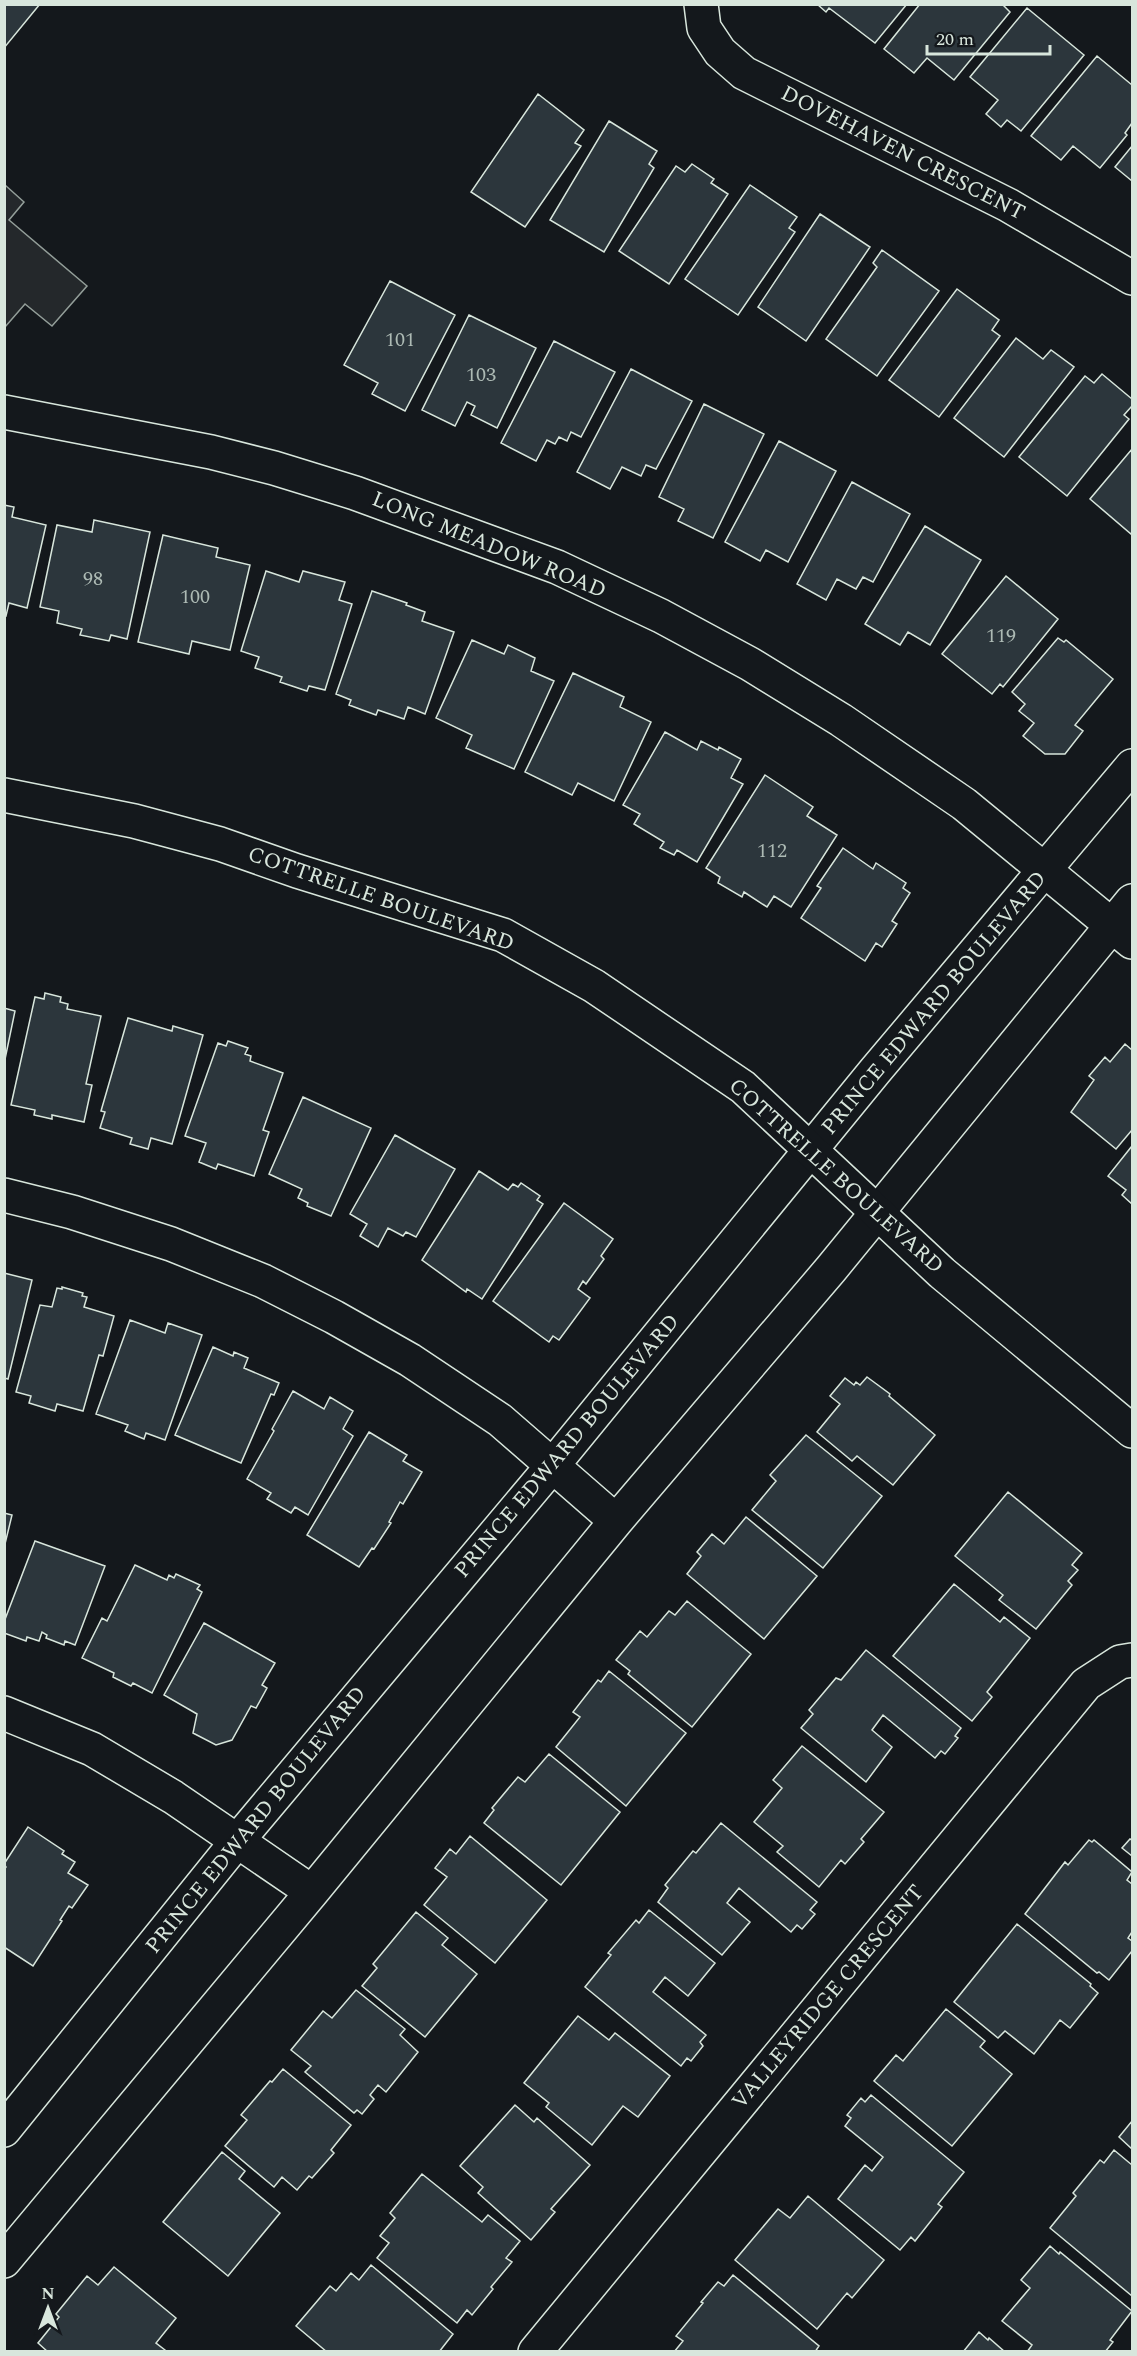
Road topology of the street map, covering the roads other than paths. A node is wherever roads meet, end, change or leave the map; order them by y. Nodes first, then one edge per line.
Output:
1 (701, 4) edge
2 (1132, 278) edge
3 (4, 412) edge
4 (1132, 766) edge
5 (4, 795) edge
6 (1046, 870) junction
7 (1126, 923) edge
8 (811, 1150) junction
9 (4, 1196) edge
10 (877, 1212) junction
11 (1132, 1431) edge
12 (553, 1465) junction
13 (616, 1521) junction
14 (1132, 1660) edge
15 (4, 1713) edge
16 (238, 1840) junction
17 (312, 1892) junction
18 (4, 2130) edge
19 (4, 2261) edge
20 (535, 2352) edge

1 - 2 street, DOVEHAVEN CRESCENT
3 - 6 street, LONG MEADOW ROAD
4 - 6 street, PRINCE EDWARD BOULEVARD
5 - 8 street, COTTRELLE BOULEVARD
6 - 7 street, LONG MEADOW ROAD
6 - 8 street, PRINCE EDWARD BOULEVARD
7 - 10 street
8 - 10 street, COTTRELLE BOULEVARD
8 - 12 street, PRINCE EDWARD BOULEVARD
9 - 12 street
10 - 11 street, COTTRELLE BOULEVARD
10 - 13 street
12 - 13 street
12 - 16 street, PRINCE EDWARD BOULEVARD
13 - 17 street
14 - 20 street, VALLEYRIDGE CRESCENT
15 - 16 street
16 - 17 street
16 - 18 street, PRINCE EDWARD BOULEVARD
17 - 19 street

